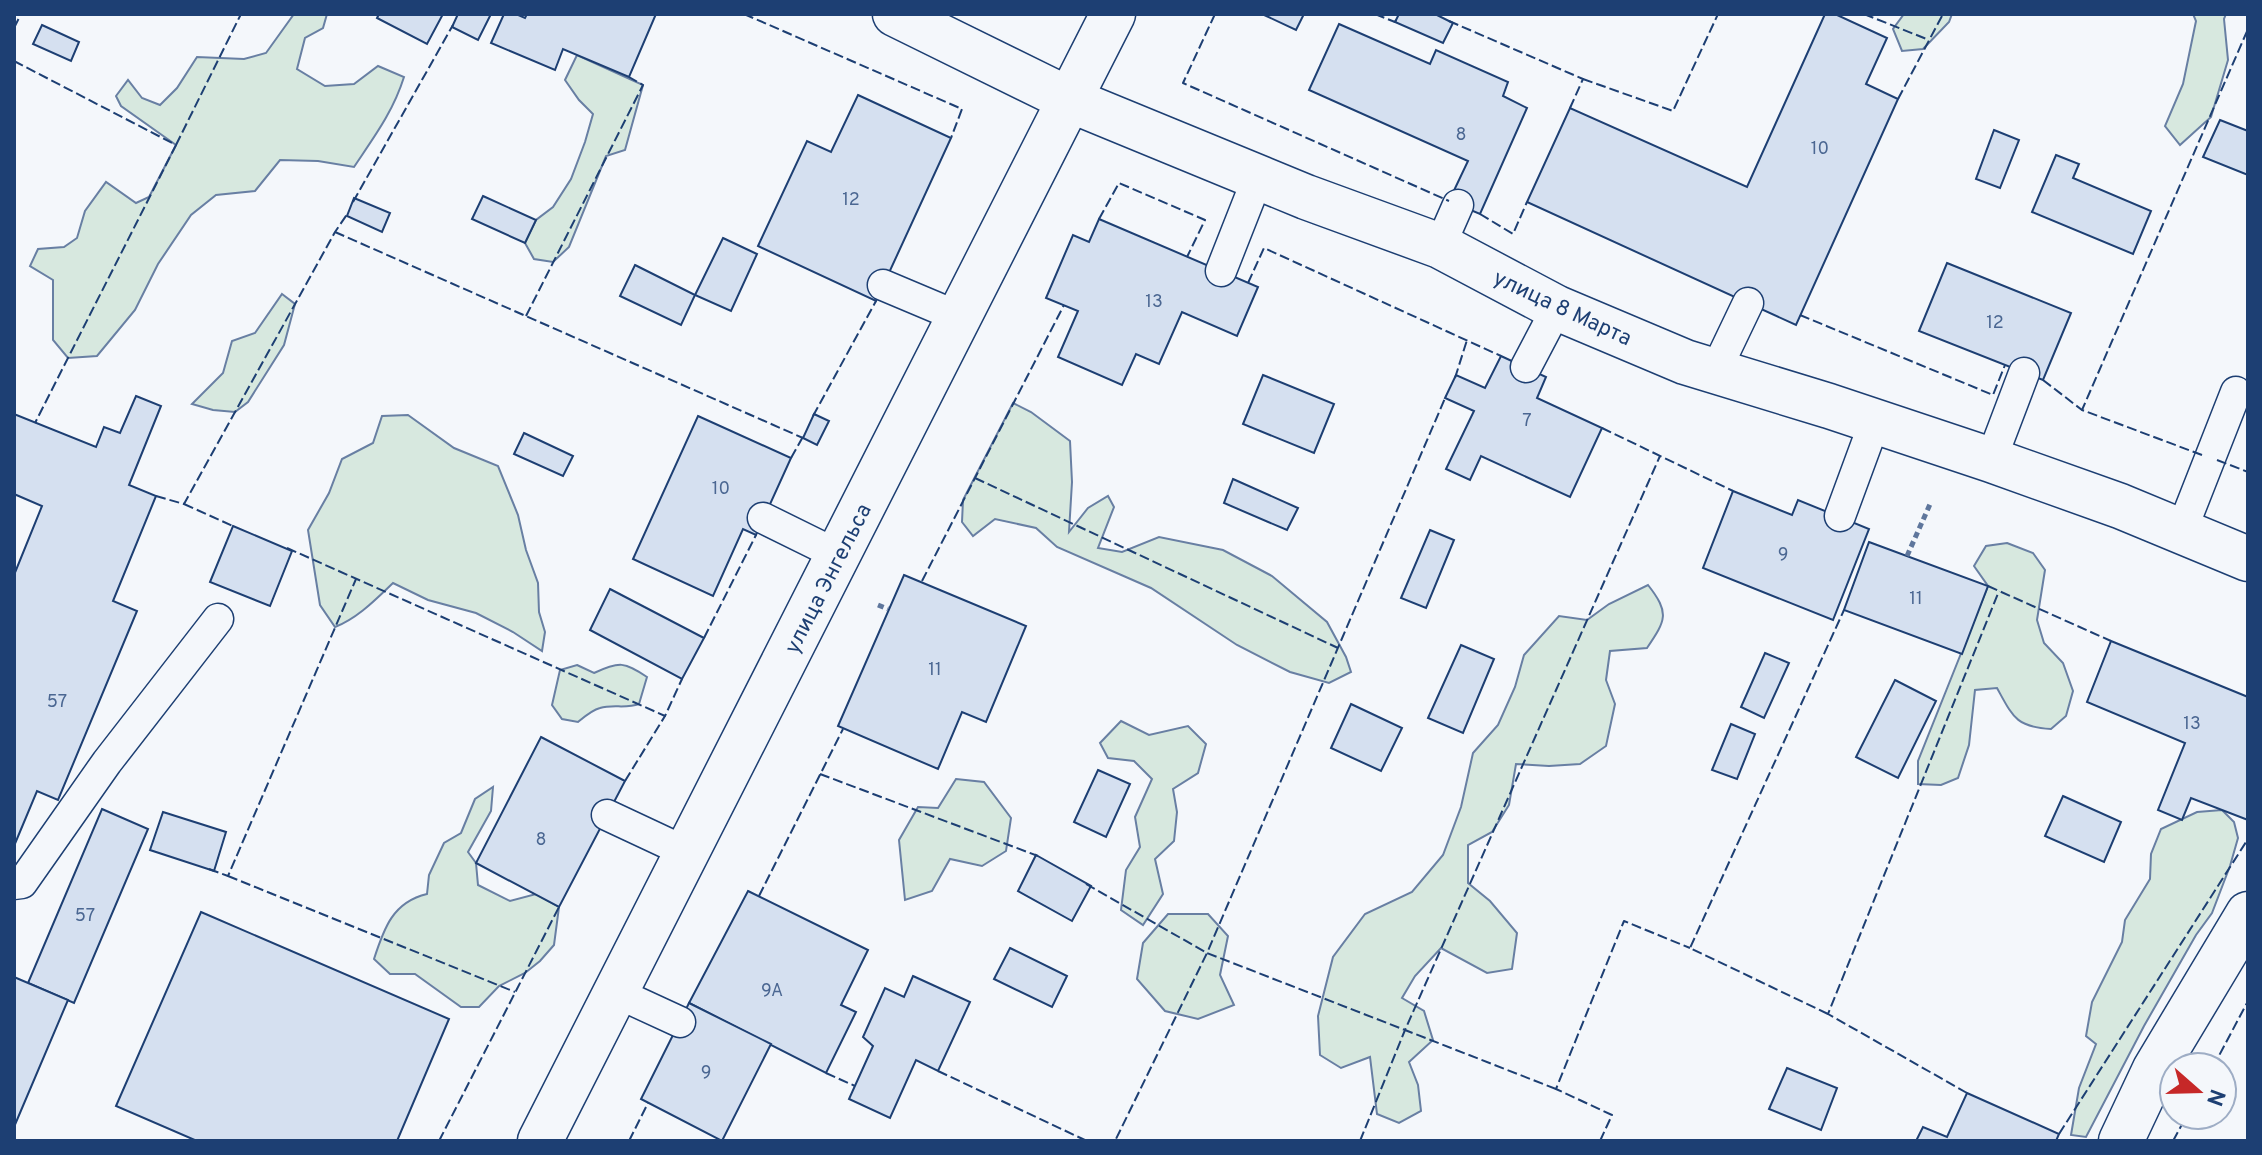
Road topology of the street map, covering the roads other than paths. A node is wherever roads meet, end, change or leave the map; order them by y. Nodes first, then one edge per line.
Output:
1 (895, 14) edge
2 (1113, 14) edge
3 (1070, 100) junction
4 (1258, 177) junction
5 (1458, 205) dead end
6 (1440, 246) junction
7 (1221, 271) dead end
8 (883, 285) dead end
9 (1748, 303) dead end
10 (1557, 308) junction
11 (959, 317) junction
12 (1526, 367) dead end
13 (1715, 372) junction
14 (2024, 373) dead end
15 (2236, 392) dead end
16 (1875, 421) junction
17 (1991, 460) junction
18 (1840, 516) dead end
19 (763, 518) dead end
20 (2181, 532) junction
21 (838, 555) junction
22 (2248, 559) edge
23 (218, 619) dead end
24 (607, 815) dead end
25 (686, 852) junction
26 (14, 884) edge
27 (2248, 914) edge
28 (615, 992) junction
29 (680, 1022) dead end
30 (540, 1141) edge
31 (2121, 1141) edge

1 - 3 street, улица 8 Марта
2 - 3 street, улица Энгельса
3 - 4 street, улица 8 Марта
3 - 11 street, улица Энгельса
4 - 6 street, улица 8 Марта
4 - 7 lane
5 - 6 lane
6 - 10 street, улица 8 Марта
8 - 11 lane
9 - 13 lane
10 - 12 lane
10 - 13 street, улица 8 Марта
11 - 21 street, улица Энгельса
13 - 16 street, улица 8 Марта
14 - 17 lane
15 - 20 lane
16 - 17 street, улица 8 Марта
16 - 18 lane
17 - 20 street, улица 8 Марта
19 - 21 lane
20 - 22 street, улица 8 Марта
21 - 25 street, улица Энгельса
23 - 26 lane
24 - 25 lane
25 - 28 street, улица Энгельса
27 - 31 street
28 - 29 lane
28 - 30 street, улица Энгельса

